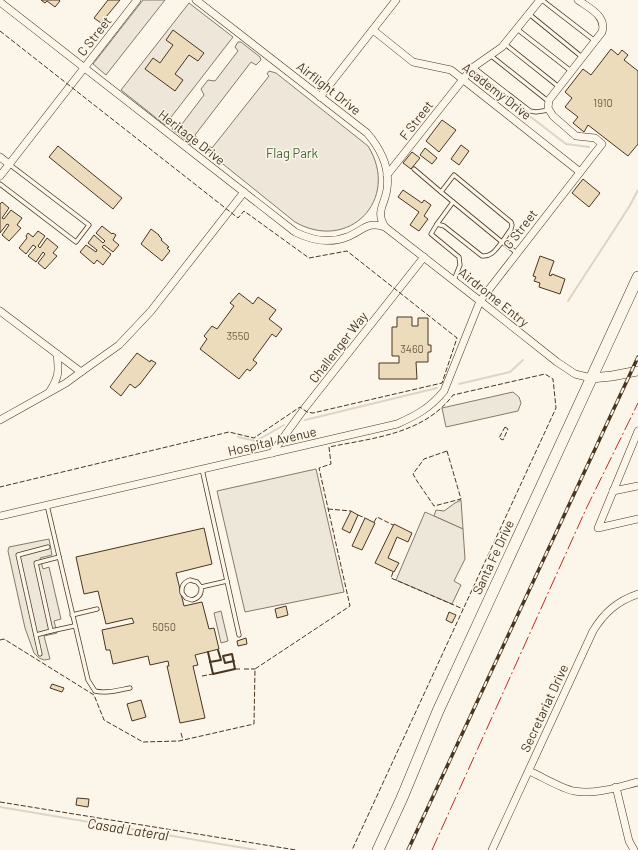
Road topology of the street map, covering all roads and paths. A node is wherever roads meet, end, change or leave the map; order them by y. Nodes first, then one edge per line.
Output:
1 (137, 0) edge
2 (196, 0) edge
3 (396, 0) edge
4 (541, 0) edge
5 (578, 0) edge
6 (1, 2) edge
7 (529, 14) junction
8 (373, 30) junction
9 (517, 30) junction
10 (595, 41) junction
11 (505, 44) junction
12 (490, 55) junction
13 (582, 57) junction
14 (473, 67) junction
15 (84, 68) junction
16 (571, 71) junction
17 (463, 80) junction
18 (559, 87) junction
19 (320, 97) junction
20 (548, 101) junction
21 (548, 110) junction
22 (0, 157) edge
23 (9, 164) junction
24 (414, 169) dead end
25 (580, 172) junction
26 (387, 175) junction
27 (0, 176) edge
28 (0, 184) edge
29 (244, 192) junction
30 (441, 192) junction
31 (453, 202) junction
32 (437, 224) junction
33 (385, 228) junction
34 (502, 242) junction
35 (517, 253) junction
36 (424, 256) junction
37 (638, 277) edge
38 (454, 280) junction
39 (480, 301) junction
40 (0, 311) edge
41 (57, 354) junction
42 (638, 371) edge
43 (81, 372) junction
44 (591, 378) junction
45 (49, 392) junction
46 (0, 420) edge
47 (638, 431) edge
48 (272, 453) junction
49 (202, 469) junction
50 (638, 486) edge
51 (613, 491) junction
52 (47, 505) junction
53 (0, 513) edge
54 (638, 519) edge
55 (48, 547) dead end
56 (59, 558) junction
57 (227, 581) junction
58 (201, 587) junction
59 (638, 594) edge
60 (97, 609) dead end
61 (72, 615) junction
62 (74, 626) junction
63 (51, 631) junction
64 (36, 635) junction
65 (240, 635) dead end
66 (40, 654) dead end
67 (130, 688) dead end
68 (529, 771) junction
69 (638, 782) edge
70 (616, 787) junction
71 (378, 850) edge
72 (492, 850) edge
73 (634, 850) edge

1 - 15 street, C Street
2 - 19 street, Airflight Drive
3 - 8 street
4 - 7 street, F Street
4 - 10 lane
5 - 10 street
6 - 15 street, Heritage Drive
7 - 9 street, F Street
7 - 13 lane
8 - 17 street, Academy Drive
8 - 19 street
9 - 11 street, F Street
9 - 16 lane
10 - 13 street
11 - 12 street, F Street
11 - 18 lane
12 - 14 street, F Street
12 - 20 lane
13 - 16 street
14 - 17 street, F Street
14 - 21 lane
15 - 23 street, C Street
15 - 29 street, Heritage Drive
16 - 18 street
17 - 25 street, Academy Drive
17 - 26 street, F Street
18 - 20 street
19 - 26 street, Airflight Drive
20 - 21 street
21 - 25 street, G Street
22 - 23 street
23 - 27 street, C Street
23 - 28 lane
24 - 30 lane
25 - 35 street, G Street
26 - 33 street, Airflight Drive
29 - 33 street, Heritage Drive
29 - 43 street
30 - 31 lane
30 - 34 lane
31 - 32 lane
31 - 34 lane
32 - 34 lane
32 - 38 lane
33 - 36 street, Airdrome Entry
34 - 35 lane
35 - 39 street, G Street
36 - 38 street, Airdrome Entry
36 - 48 street, Challenger Way
37 - 44 main road, Santa Fe Drive
38 - 39 street, Airdrome Entry
39 - 44 street, Airdrome Entry
39 - 48 street, Hospital Avenue
40 - 41 street
41 - 43 street
41 - 45 street
42 - 44 main road
43 - 45 street
44 - 71 main road, Santa Fe Drive
45 - 46 street
47 - 51 street
48 - 49 street, Hospital Avenue
49 - 52 street, Hospital Avenue
49 - 57 lane
50 - 51 street
51 - 54 street
52 - 53 street, Hospital Avenue
52 - 56 lane
55 - 64 lane
56 - 61 lane
56 - 63 lane
57 - 58 lane
57 - 65 lane
58 - 58 lane
59 - 68 street, Secretariat Drive
60 - 61 lane
61 - 62 lane
62 - 63 lane
62 - 67 lane
63 - 64 lane
64 - 66 lane
68 - 70 street
68 - 72 street, Secretariat Drive
69 - 70 street
70 - 73 street

